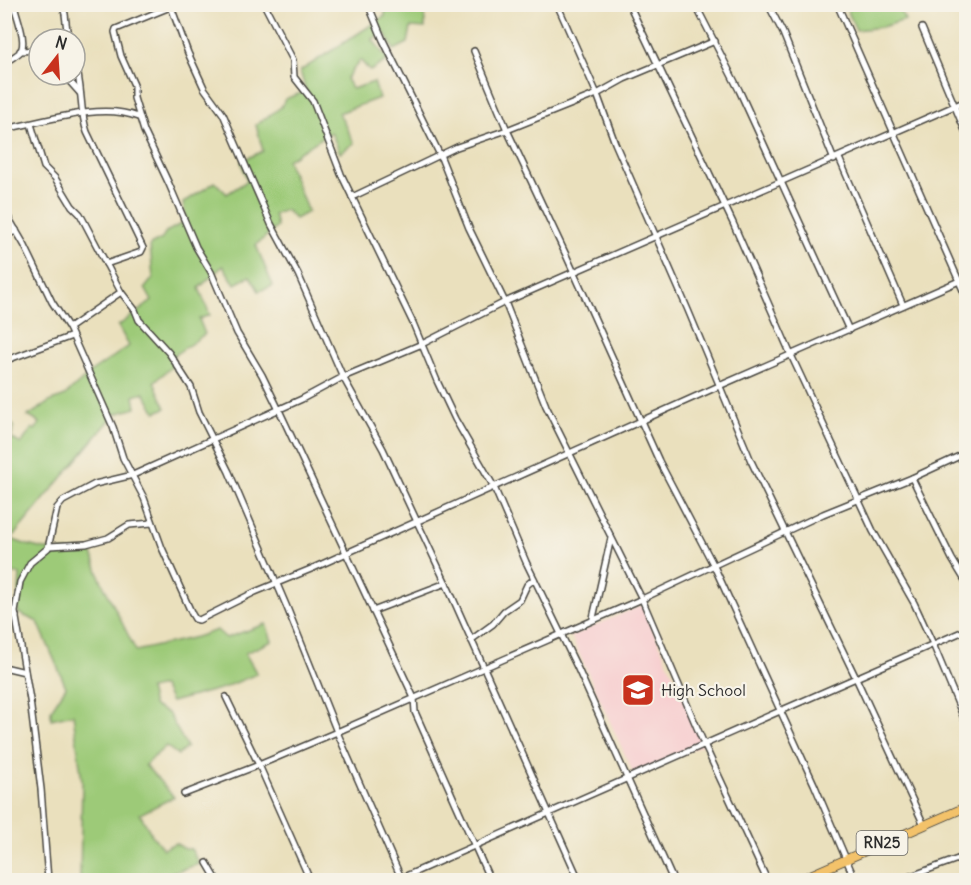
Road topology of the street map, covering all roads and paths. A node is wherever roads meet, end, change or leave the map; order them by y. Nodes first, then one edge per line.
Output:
1 (14, 4) edge
2 (62, 4) edge
3 (264, 4) edge
4 (368, 4) edge
5 (557, 4) edge
6 (629, 4) edge
7 (695, 4) edge
8 (768, 4) edge
9 (837, 4) edge
10 (170, 6) edge
11 (67, 27) edge
12 (922, 28) dead end
13 (715, 40) junction
14 (20, 51) junction
15 (27, 51) edge
16 (474, 51) dead end
17 (4, 64) edge
18 (657, 64) junction
19 (75, 87) edge
20 (80, 87) edge
21 (80, 93) junction
22 (597, 94) junction
23 (966, 101) edge
24 (135, 104) junction
25 (955, 107) junction
26 (128, 113) junction
27 (82, 114) junction
28 (138, 117) junction
29 (31, 124) junction
30 (4, 129) edge
31 (507, 130) junction
32 (895, 132) junction
33 (966, 133) edge
34 (440, 155) junction
35 (837, 159) junction
36 (780, 183) junction
37 (352, 196) junction
38 (725, 207) junction
39 (4, 210) edge
40 (16, 230) junction
41 (655, 236) junction
42 (4, 238) edge
43 (106, 264) junction
44 (573, 272) junction
45 (966, 278) edge
46 (959, 281) junction
47 (121, 292) junction
48 (966, 297) edge
49 (505, 302) junction
50 (903, 305) junction
51 (69, 328) junction
52 (849, 330) junction
53 (72, 336) junction
54 (422, 344) junction
55 (791, 355) junction
56 (4, 361) edge
57 (343, 377) junction
58 (719, 386) junction
59 (279, 410) junction
60 (641, 422) junction
61 (213, 438) junction
62 (570, 453) junction
63 (966, 453) edge
64 (133, 475) junction
65 (912, 478) junction
66 (494, 487) junction
67 (859, 500) junction
68 (415, 522) junction
69 (152, 523) junction
70 (786, 532) junction
71 (611, 537) junction
72 (49, 546) junction
73 (345, 553) junction
74 (714, 566) junction
75 (534, 579) junction
76 (966, 582) edge
77 (446, 583) junction
78 (276, 584) junction
79 (642, 598) junction
80 (373, 611) junction
81 (16, 616) junction
82 (593, 618) junction
83 (4, 619) edge
84 (966, 630) edge
85 (560, 633) junction
86 (471, 640) junction
87 (933, 644) junction
88 (4, 667) edge
89 (483, 667) junction
90 (26, 672) junction
91 (856, 678) junction
92 (226, 697) dead end
93 (414, 698) junction
94 (780, 711) junction
95 (966, 723) edge
96 (336, 732) junction
97 (704, 744) junction
98 (260, 765) junction
99 (627, 779) junction
100 (184, 794) dead end
101 (966, 807) edge
102 (549, 812) junction
103 (924, 825) junction
104 (474, 846) junction
105 (966, 856) edge
106 (846, 859) junction
107 (207, 864) dead end
108 (48, 880) edge
109 (216, 880) edge
110 (310, 880) edge
111 (400, 880) edge
112 (490, 880) edge
113 (579, 880) edge
114 (673, 880) edge
115 (767, 880) edge
116 (799, 880) edge
117 (855, 880) edge
118 (900, 880) edge

1 - 14 street
2 - 11 street
3 - 37 street
4 - 34 street
5 - 22 street
6 - 18 street
7 - 13 street
8 - 35 street
9 - 32 street
10 - 24 street
10 - 57 street
12 - 25 street
13 - 18 street
13 - 36 street
14 - 15 street
14 - 17 street
16 - 31 street
18 - 22 street
18 - 38 street
19 - 21 street
20 - 21 street
21 - 27 street
22 - 31 street
22 - 41 street
23 - 25 street
24 - 26 street
24 - 28 street
25 - 32 street
25 - 33 street
26 - 27 street
26 - 28 street
27 - 29 street
27 - 43 street
28 - 59 street
29 - 30 street
29 - 43 street
31 - 34 street
31 - 44 street
32 - 35 street
32 - 46 street
34 - 37 street
34 - 49 street
35 - 36 street
35 - 50 street
36 - 38 street
36 - 52 street
37 - 54 street
38 - 41 street
38 - 55 street
39 - 40 street
40 - 42 street
40 - 51 street
41 - 44 street
41 - 58 street
43 - 47 street
44 - 49 street
44 - 60 street
45 - 46 street
46 - 48 street
46 - 50 street
47 - 51 street
47 - 61 street
49 - 54 street
49 - 62 street
50 - 52 street
51 - 53 street
52 - 55 street
53 - 56 street
53 - 64 street
54 - 57 street
54 - 66 street
55 - 58 street
55 - 67 street
57 - 59 street
57 - 68 street
58 - 60 street
58 - 70 street
59 - 61 street
59 - 73 street
60 - 62 street
60 - 74 street
61 - 64 street
61 - 78 street
62 - 66 street
62 - 71 street
63 - 65 street
64 - 69 street
64 - 72 street
65 - 67 street
65 - 76 street
66 - 68 street
66 - 75 street
67 - 70 street
67 - 87 street
68 - 73 street
68 - 77 street
69 - 72 street
69 - 78 street
70 - 74 street
70 - 91 street
71 - 79 street
71 - 82 street
72 - 81 street
73 - 78 street
73 - 80 street
74 - 79 street
74 - 94 street
75 - 85 street
75 - 86 street
77 - 80 street
77 - 86 street
78 - 96 street
79 - 82 street
79 - 97 street
80 - 93 street
81 - 83 street
81 - 90 street
82 - 85 street
84 - 87 street
85 - 89 street
85 - 99 street
86 - 89 street
87 - 91 street
87 - 95 street
88 - 90 street
89 - 93 street
89 - 102 street
90 - 108 street
91 - 94 street
91 - 103 street
92 - 98 street
93 - 96 street
93 - 104 street
94 - 97 street
94 - 106 street
96 - 98 street
96 - 111 street
97 - 99 street
97 - 115 street
98 - 100 street
98 - 110 street
99 - 102 street
99 - 114 street
101 - 103 main road, RN25
102 - 104 street
102 - 113 street
103 - 106 main road, RN25
104 - 111 street
104 - 112 street
105 - 118 street
106 - 116 main road, RN25
106 - 117 street
107 - 109 street

